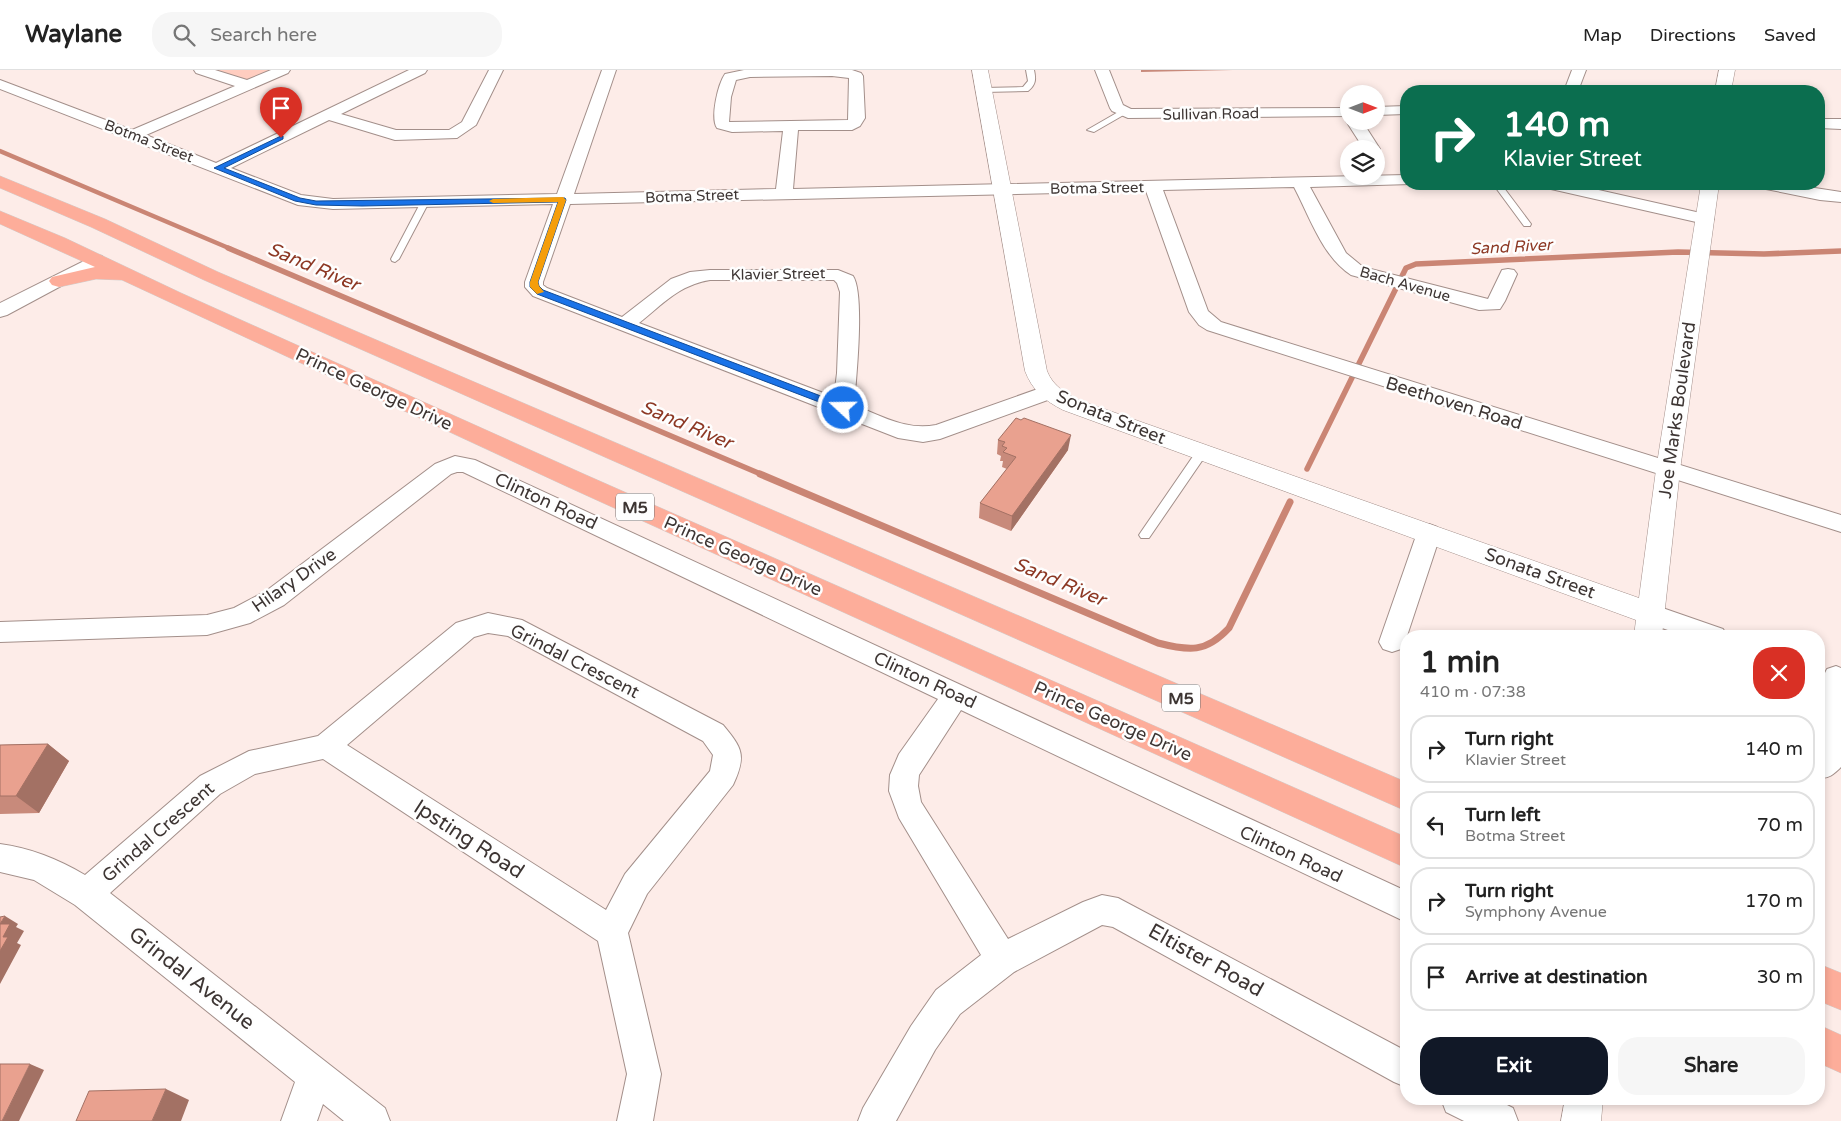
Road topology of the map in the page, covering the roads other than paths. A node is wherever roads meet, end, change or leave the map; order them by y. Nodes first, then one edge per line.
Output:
1 (200, 70) edge
2 (283, 70) edge
3 (420, 70) edge
4 (496, 70) edge
5 (609, 70) edge
6 (980, 70) edge
7 (1030, 70) edge
8 (1102, 70) edge
9 (1559, 70) edge
10 (1727, 70) edge
11 (792, 71) edge
12 (1578, 72) edge
13 (0, 84) edge
14 (247, 85) junction
15 (1573, 85) edge
16 (1725, 85) edge
17 (984, 90) junction
18 (1400, 110) edge
19 (1385, 111) edge
20 (1340, 112) edge
21 (1123, 113) junction
22 (328, 115) junction
23 (1825, 124) edge
24 (1841, 124) edge
25 (791, 127) junction
26 (1091, 130) dead end
27 (134, 135) junction
28 (1385, 165) edge
29 (218, 168) junction
30 (1399, 180) edge
31 (0, 181) edge
32 (1300, 183) junction
33 (1153, 187) junction
34 (1003, 190) junction
35 (1502, 190) edge
36 (1578, 190) edge
37 (1709, 190) edge
38 (1794, 190) edge
39 (784, 194) junction
40 (1841, 197) edge
41 (563, 200) junction
42 (425, 202) junction
43 (0, 218) edge
44 (1704, 218) junction
45 (1527, 224) dead end
46 (395, 259) dead end
47 (96, 260) junction
48 (1508, 274) dead end
49 (59, 281) junction
50 (155, 288) junction
51 (0, 311) edge
52 (624, 324) junction
53 (1049, 392) junction
54 (843, 408) junction
55 (1202, 452) junction
56 (443, 469) joint
57 (1668, 470) junction
58 (1841, 524) edge
59 (1429, 532) junction
60 (1145, 535) dead end
61 (1650, 625) edge
62 (1679, 630) edge
63 (0, 632) edge
64 (1392, 642) dead end
65 (1832, 676) edge
66 (956, 695) junction
67 (326, 746) junction
68 (1825, 764) edge
69 (1400, 794) edge
70 (1400, 850) edge
71 (0, 858) edge
72 (86, 894) junction
73 (1400, 904) edge
74 (612, 932) junction
75 (1002, 960) junction
76 (1825, 985) edge
77 (1841, 992) edge
78 (1825, 1047) edge
79 (1841, 1054) edge
80 (1400, 1067) edge
81 (315, 1076) junction
82 (1470, 1105) edge
83 (1583, 1105) edge
84 (299, 1121) edge
85 (372, 1121) edge
86 (635, 1121) edge
87 (876, 1121) edge
88 (1500, 1121) edge
89 (1581, 1121) edge

1 - 14 street
2 - 14 street
3 - 22 street
4 - 22 street
5 - 41 street
6 - 17 street, Sonata Street
7 - 17 lane
8 - 21 street
9 - 12 street
10 - 16 street
11 - 25 street
11 - 25 street
12 - 15 street
13 - 27 street, Botma Street
14 - 27 street
17 - 34 street, Sonata Street
18 - 19 street
20 - 21 street, Sullivan Road
21 - 26 lane
22 - 29 street
23 - 24 street
25 - 39 street
27 - 29 street, Botma Street
28 - 30 street
29 - 42 street, Botma Street
30 - 32 street, Botma Street
31 - 69 main road, Prince George Drive / M5
32 - 33 street, Botma Street
32 - 48 street, Bach Avenue
33 - 34 street, Botma Street
33 - 57 street, Beethoven Road
34 - 39 street, Botma Street
34 - 53 street, Sonata Street
35 - 45 lane
36 - 44 street
37 - 44 street, Joe Marks Boulevard
38 - 40 street
39 - 41 street, Botma Street
41 - 42 street, Botma Street
41 - 52 street
42 - 46 lane
43 - 47 main road, Prince George Drive / M5
44 - 57 street, Joe Marks Boulevard
47 - 49 street
47 - 50 main road, Prince George Drive / M5
49 - 50 main road
49 - 51 street
50 - 70 main road, Prince George Drive / M5
52 - 54 street
52 - 54 street, Klavier Street
53 - 54 street
53 - 55 street, Sonata Street
55 - 59 street, Sonata Street
55 - 60 lane
56 - 63 street, Hilary Drive
56 - 66 street, Clinton Road
57 - 58 street, Beethoven Road
57 - 61 street, Joe Marks Boulevard
59 - 61 street, Sonata Street
59 - 64 street
61 - 62 street
65 - 68 street
66 - 73 street, Clinton Road
66 - 75 street
67 - 72 street, Grindal Crescent
67 - 74 street, Ipsting Road
67 - 74 street, Grindal Crescent
71 - 72 street, Grindal Avenue
72 - 81 street, Grindal Avenue
74 - 86 street
75 - 80 street, Eltister Road
75 - 87 street, Eltister Road
76 - 77 main road
78 - 79 main road
81 - 84 street
81 - 85 street, Grindal Avenue
82 - 88 street
83 - 89 street

